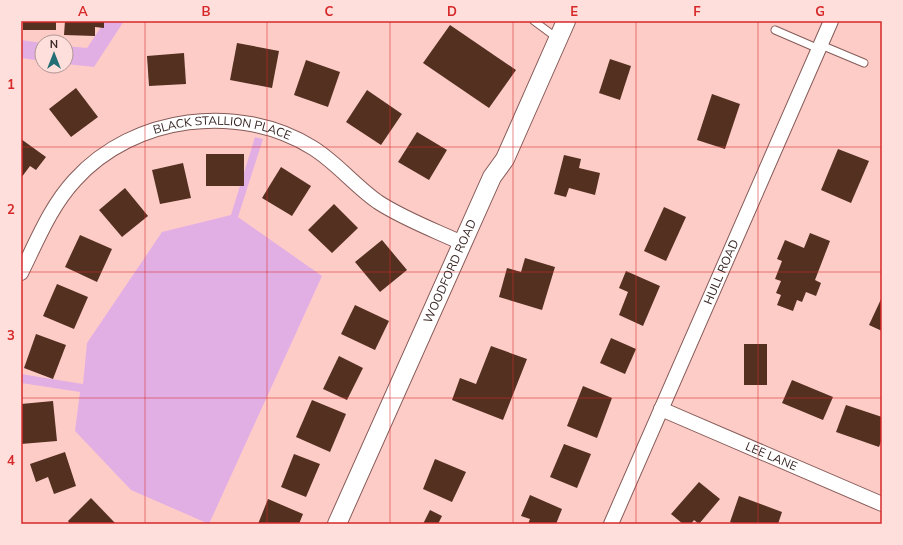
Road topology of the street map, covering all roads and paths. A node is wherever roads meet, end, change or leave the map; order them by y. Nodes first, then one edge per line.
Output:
1 (534, 21) edge
2 (566, 21) edge
3 (831, 21) edge
4 (775, 30) dead end
5 (558, 38) junction
6 (820, 47) junction
7 (864, 63) dead end
8 (462, 242) junction
9 (21, 273) edge
10 (661, 409) junction
11 (882, 504) edge
12 (337, 524) edge
13 (611, 524) edge

1 - 5 lane
2 - 5 street, WOODFORD ROAD
3 - 6 street, HULL ROAD
4 - 6 lane
5 - 8 street, WOODFORD ROAD
6 - 7 lane
6 - 10 street, HULL ROAD
8 - 9 street, BLACK STALLION PLACE
8 - 12 street, WOODFORD ROAD
10 - 11 street, LEE LANE
10 - 13 street, HULL ROAD

